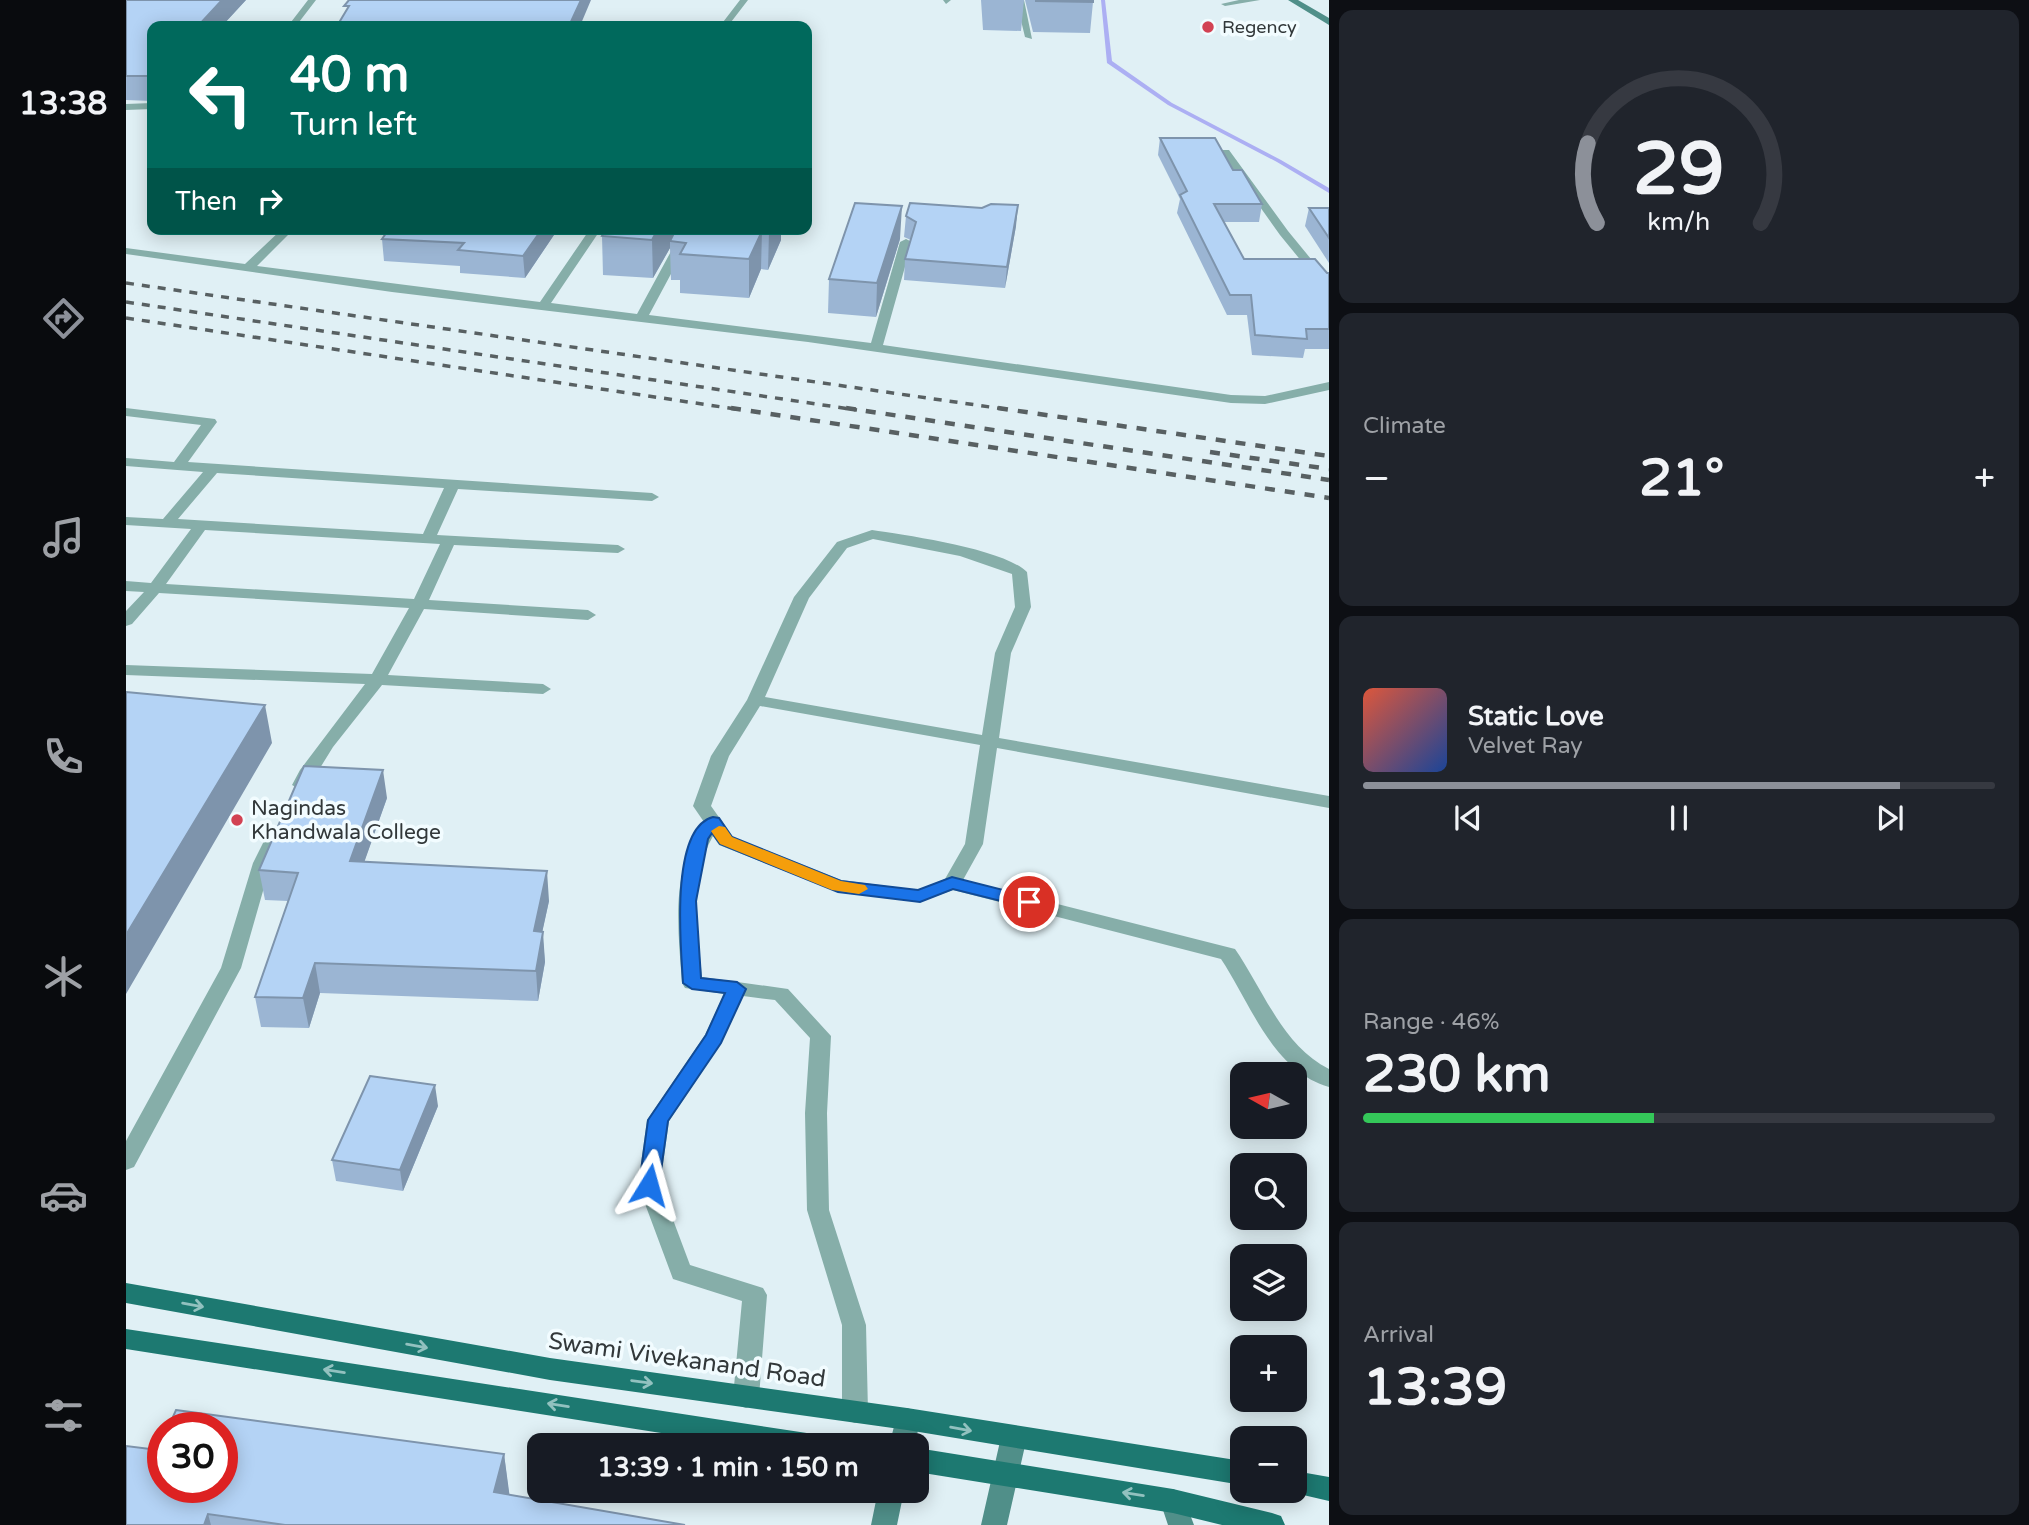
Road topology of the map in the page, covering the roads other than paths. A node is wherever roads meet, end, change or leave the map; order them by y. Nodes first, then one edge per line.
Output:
1 (312, 0) edge
2 (744, 0) edge
3 (1020, 0) edge
4 (1256, 0) edge
5 (1292, 0) edge
6 (1225, 4) dead end
7 (296, 21) edge
8 (728, 21) edge
9 (1329, 22) edge
10 (1028, 37) dead end
11 (147, 106) edge
12 (126, 107) edge
13 (1226, 152) edge
14 (283, 235) edge
15 (592, 235) edge
16 (675, 235) edge
17 (906, 242) edge
18 (126, 251) edge
19 (248, 268) junction
20 (1329, 288) edge
21 (543, 306) junction
22 (641, 318) junction
23 (876, 348) junction
24 (1329, 386) edge
25 (126, 412) edge
26 (126, 462) edge
27 (178, 466) junction
28 (213, 469) junction
29 (453, 484) junction
30 (652, 498) dead end
31 (126, 521) edge
32 (168, 522) junction
33 (201, 525) junction
34 (428, 538) junction
35 (449, 540) junction
36 (618, 550) dead end
37 (126, 586) edge
38 (157, 586) junction
39 (420, 604) junction
40 (588, 615) dead end
41 (126, 621) edge
42 (126, 670) edge
43 (377, 679) junction
44 (543, 689) dead end
45 (755, 700) junction
46 (991, 742) junction
47 (1329, 802) edge
48 (292, 804) edge
49 (713, 822) junction
50 (280, 828) edge
51 (952, 883) junction
52 (737, 989) junction
53 (1329, 1079) edge
54 (126, 1161) edge
55 (126, 1293) edge
56 (126, 1339) edge
57 (746, 1397) junction
58 (855, 1412) junction
59 (907, 1419) junction
60 (736, 1433) edge
61 (904, 1433) edge
62 (1014, 1437) junction
63 (929, 1462) edge
64 (1230, 1471) edge
65 (1006, 1474) junction
66 (1307, 1485) edge
67 (1329, 1489) edge
68 (889, 1503) edge
69 (1177, 1513) edge
70 (884, 1525) edge
71 (994, 1525) edge
72 (1272, 1525) edge

1 - 7 lane
2 - 8 lane
3 - 10 lane
4 - 6 lane
5 - 9 main road
11 - 12 lane
13 - 20 lane
14 - 19 street
15 - 21 street
16 - 22 street
17 - 23 street
18 - 19 street
19 - 21 street
21 - 22 street
22 - 23 street
23 - 24 street
25 - 27 street
26 - 27 street
27 - 28 street
28 - 29 street
28 - 32 street
29 - 30 street
29 - 34 street
31 - 32 street
32 - 33 street
33 - 34 street
33 - 38 street
34 - 35 street
35 - 36 street
35 - 39 street
37 - 38 street
38 - 39 street
38 - 41 street
39 - 40 street
39 - 43 street
42 - 43 street
43 - 44 street
43 - 48 street
45 - 46 street
45 - 46 street
45 - 49 street
46 - 47 street
46 - 51 street
49 - 51 street
49 - 52 street
50 - 54 street
51 - 53 street
52 - 57 street
52 - 58 street
55 -> 57 main road, Swami Vivekanand Road
60 -> 56 main road
57 - 58 main road, Swami Vivekanand Road
58 - 59 main road, Swami Vivekanand Road
59 - 61 main road
59 -> 62 main road, Swami Vivekanand Road
62 - 64 main road, Swami Vivekanand Road
62 - 65 main road
63 - 65 main road
69 -> 65 main road
65 - 71 main road
66 - 67 main road
68 - 70 main road
69 - 72 main road

